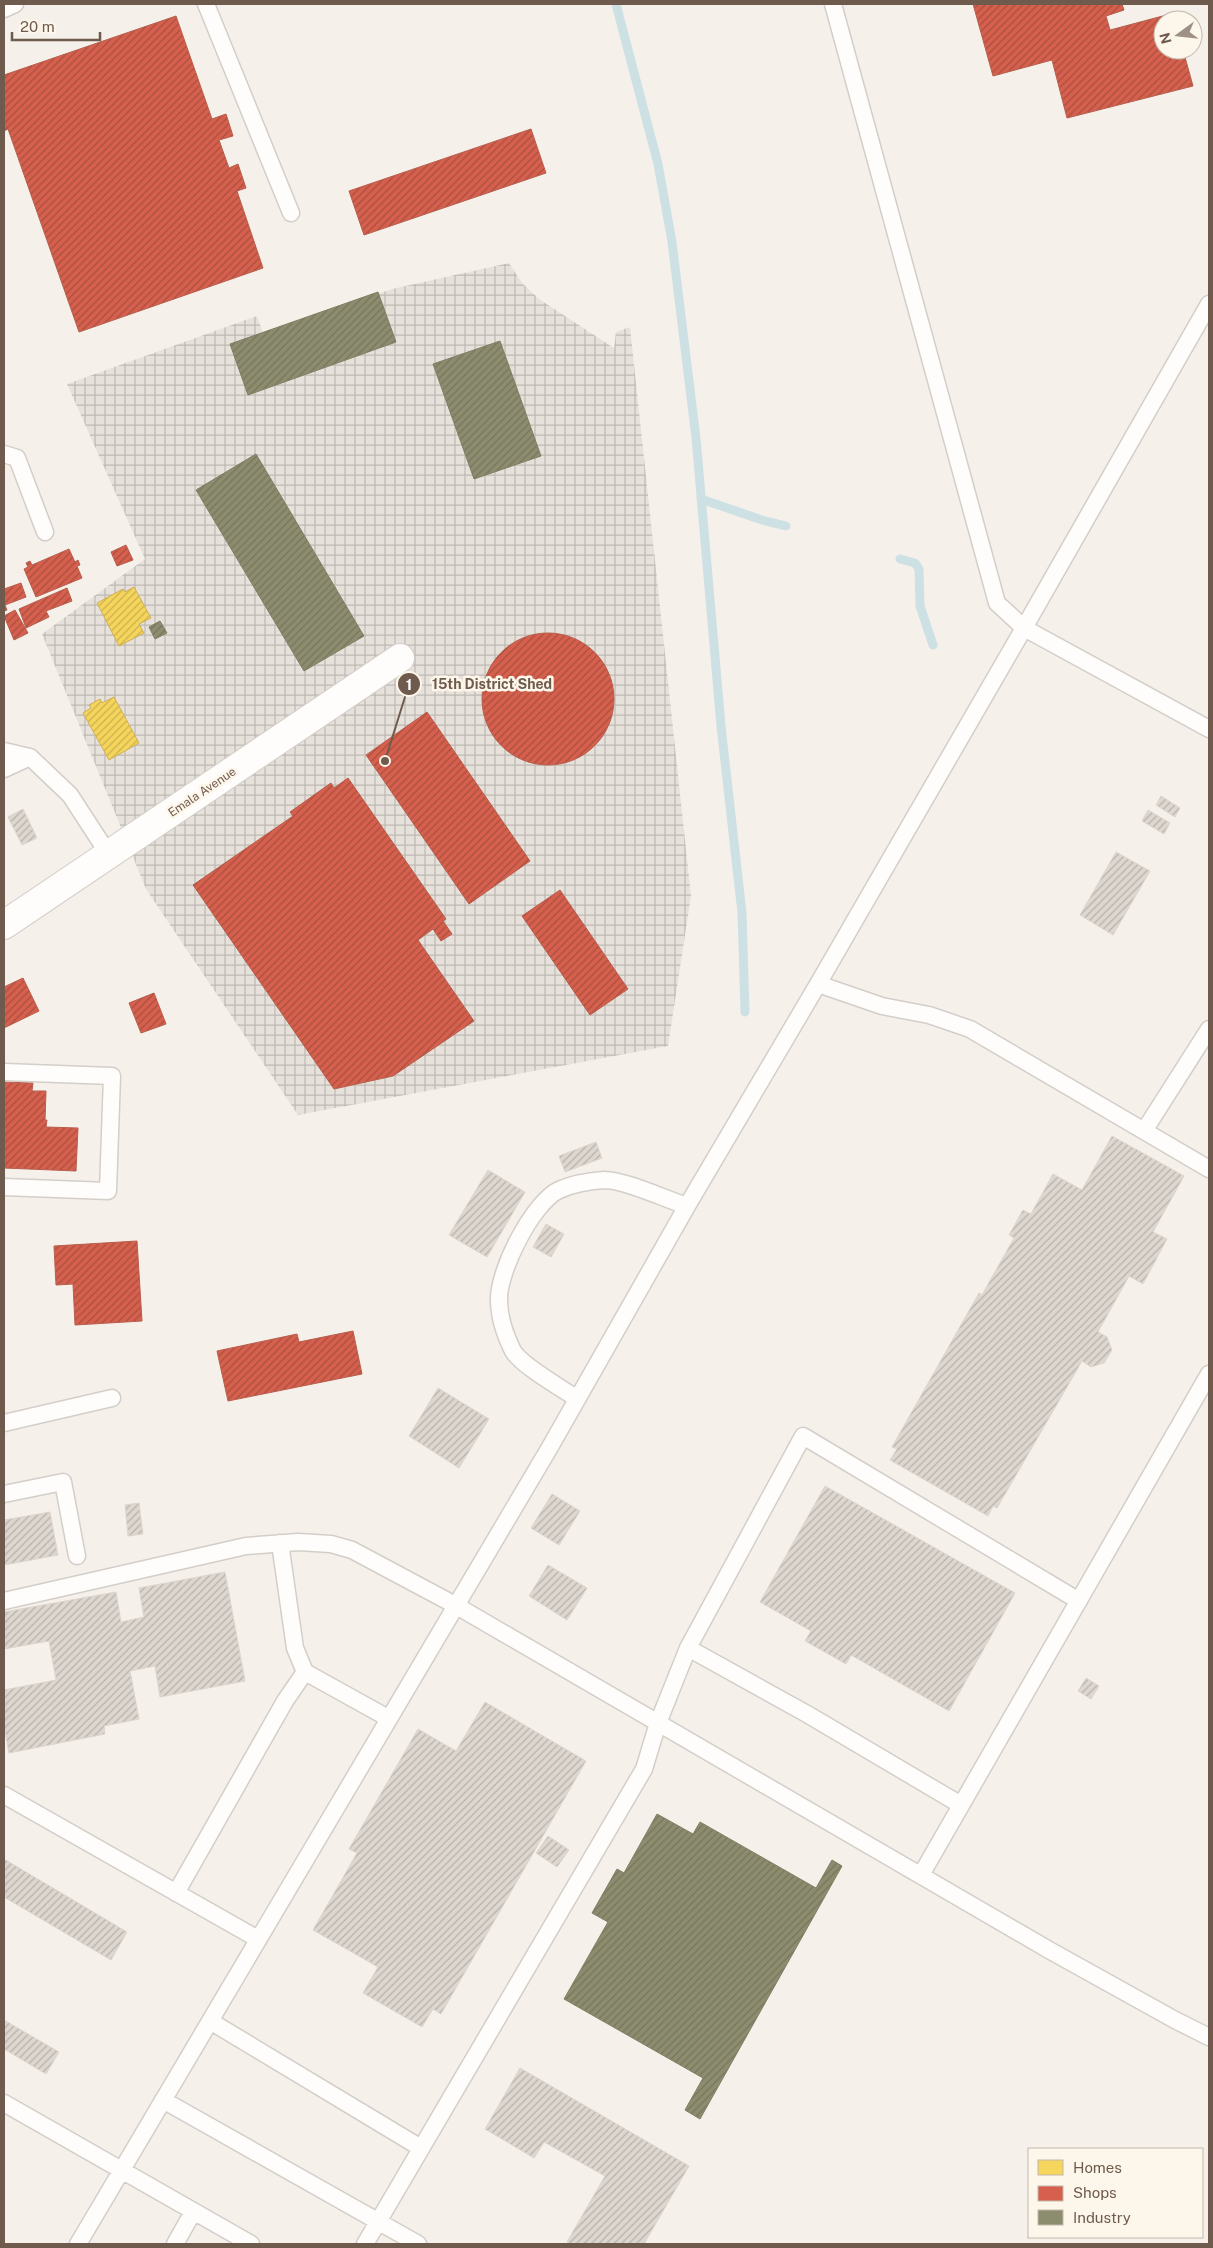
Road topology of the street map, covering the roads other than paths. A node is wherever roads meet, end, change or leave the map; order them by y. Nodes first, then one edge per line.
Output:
1 (15, 4) edge
2 (206, 4) edge
3 (833, 4) edge
4 (4, 9) edge
5 (291, 214) dead end
6 (1209, 304) edge
7 (4, 454) edge
8 (45, 532) dead end
9 (1024, 628) junction
10 (400, 658) dead end
11 (1209, 729) edge
12 (4, 750) edge
13 (30, 757) junction
14 (4, 769) edge
15 (109, 855) junction
16 (4, 925) edge
17 (818, 984) junction
18 (1209, 1030) edge
19 (4, 1072) edge
20 (1144, 1132) junction
21 (1209, 1169) edge
22 (4, 1187) edge
23 (687, 1206) junction
24 (1209, 1374) edge
25 (112, 1398) dead end
26 (576, 1398) junction
27 (4, 1423) edge
28 (4, 1494) edge
29 (280, 1543) junction
30 (77, 1556) dead end
31 (4, 1601) edge
32 (1079, 1601) junction
33 (455, 1605) junction
34 (688, 1648) junction
35 (306, 1672) junction
36 (388, 1718) junction
37 (658, 1723) junction
38 (4, 1795) edge
39 (961, 1805) junction
40 (920, 1875) junction
41 (176, 1893) junction
42 (258, 1939) junction
43 (210, 2021) junction
44 (1209, 2037) edge
45 (163, 2100) junction
46 (4, 2103) edge
47 (422, 2148) junction
48 (121, 2172) junction
49 (193, 2212) junction
50 (379, 2222) junction
51 (78, 2244) edge
52 (175, 2244) edge
53 (251, 2244) edge
54 (365, 2244) edge
55 (418, 2244) edge

1 - 4 lane
2 - 5 lane
3 - 9 lane
6 - 9 lane
7 - 8 lane
9 - 11 lane
9 - 17 lane
10 - 15 street, Emala Avenue
12 - 13 lane
13 - 14 lane
13 - 15 lane
15 - 16 street, Emala Avenue
17 - 20 lane
17 - 23 lane
18 - 20 lane
19 - 22 lane
20 - 21 lane
23 - 26 lane
23 - 26 lane
24 - 32 lane
25 - 27 lane
26 - 33 lane
28 - 30 lane
29 - 31 lane
29 - 33 lane
29 - 35 lane
32 - 34 lane
32 - 39 lane
33 - 36 lane
33 - 37 lane
34 - 37 lane
34 - 39 lane
35 - 36 lane
35 - 41 lane
36 - 42 lane
37 - 40 lane
37 - 47 lane
38 - 41 lane
39 - 40 lane
40 - 44 lane
41 - 42 lane
42 - 43 lane
43 - 45 lane
43 - 47 lane
45 - 48 lane
45 - 50 lane
46 - 48 lane
47 - 50 lane
48 - 49 lane
48 - 51 lane
49 - 52 lane
49 - 53 lane
50 - 54 lane
50 - 55 lane

